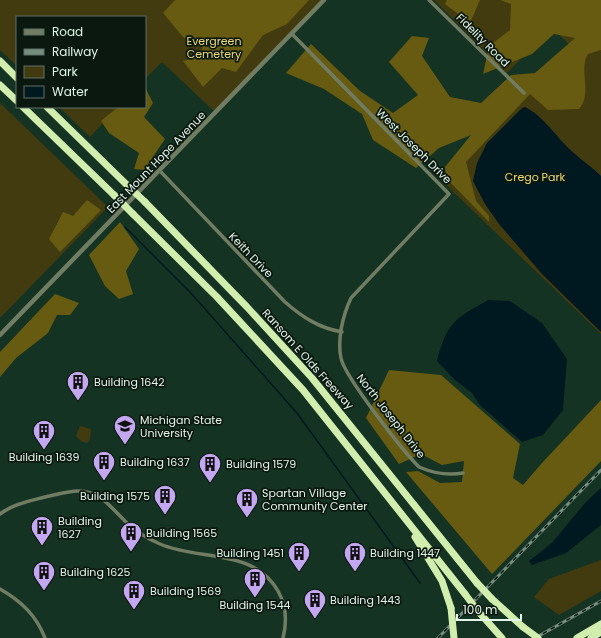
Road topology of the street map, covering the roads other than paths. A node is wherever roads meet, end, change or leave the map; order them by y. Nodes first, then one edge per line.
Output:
1 (324, 0) edge
2 (429, 0) edge
3 (292, 34) junction
4 (0, 61) edge
5 (16, 77) edge
6 (0, 84) edge
7 (524, 93) dead end
8 (16, 100) edge
9 (24, 108) edge
10 (48, 108) edge
11 (160, 172) junction
12 (342, 332) junction
13 (0, 336) edge
14 (463, 473) dead end
15 (395, 505) junction
16 (0, 514) edge
17 (0, 589) edge
18 (601, 624) edge
19 (601, 632) edge
20 (45, 638) edge
21 (283, 638) edge
22 (454, 638) edge
23 (502, 638) edge
24 (538, 638) edge
25 (577, 638) edge
26 (591, 638) edge

1 - 3 street, East Mount Hope Avenue
2 - 7 street, Fidelity Road
3 - 11 street, East Mount Hope Avenue
3 - 12 street, West Joseph Drive
4 - 5 highway
6 - 8 highway
9 - 15 highway, bridge
10 - 24 highway, Ransom E Olds Freeway, bridge
11 - 12 street, Keith Drive
11 - 13 street, East Mount Hope Avenue
12 - 14 street, North Joseph Drive
15 - 22 highway, bridge
15 - 23 highway, bridge
16 - 21 street
17 - 20 street
18 - 25 highway
19 - 26 highway

